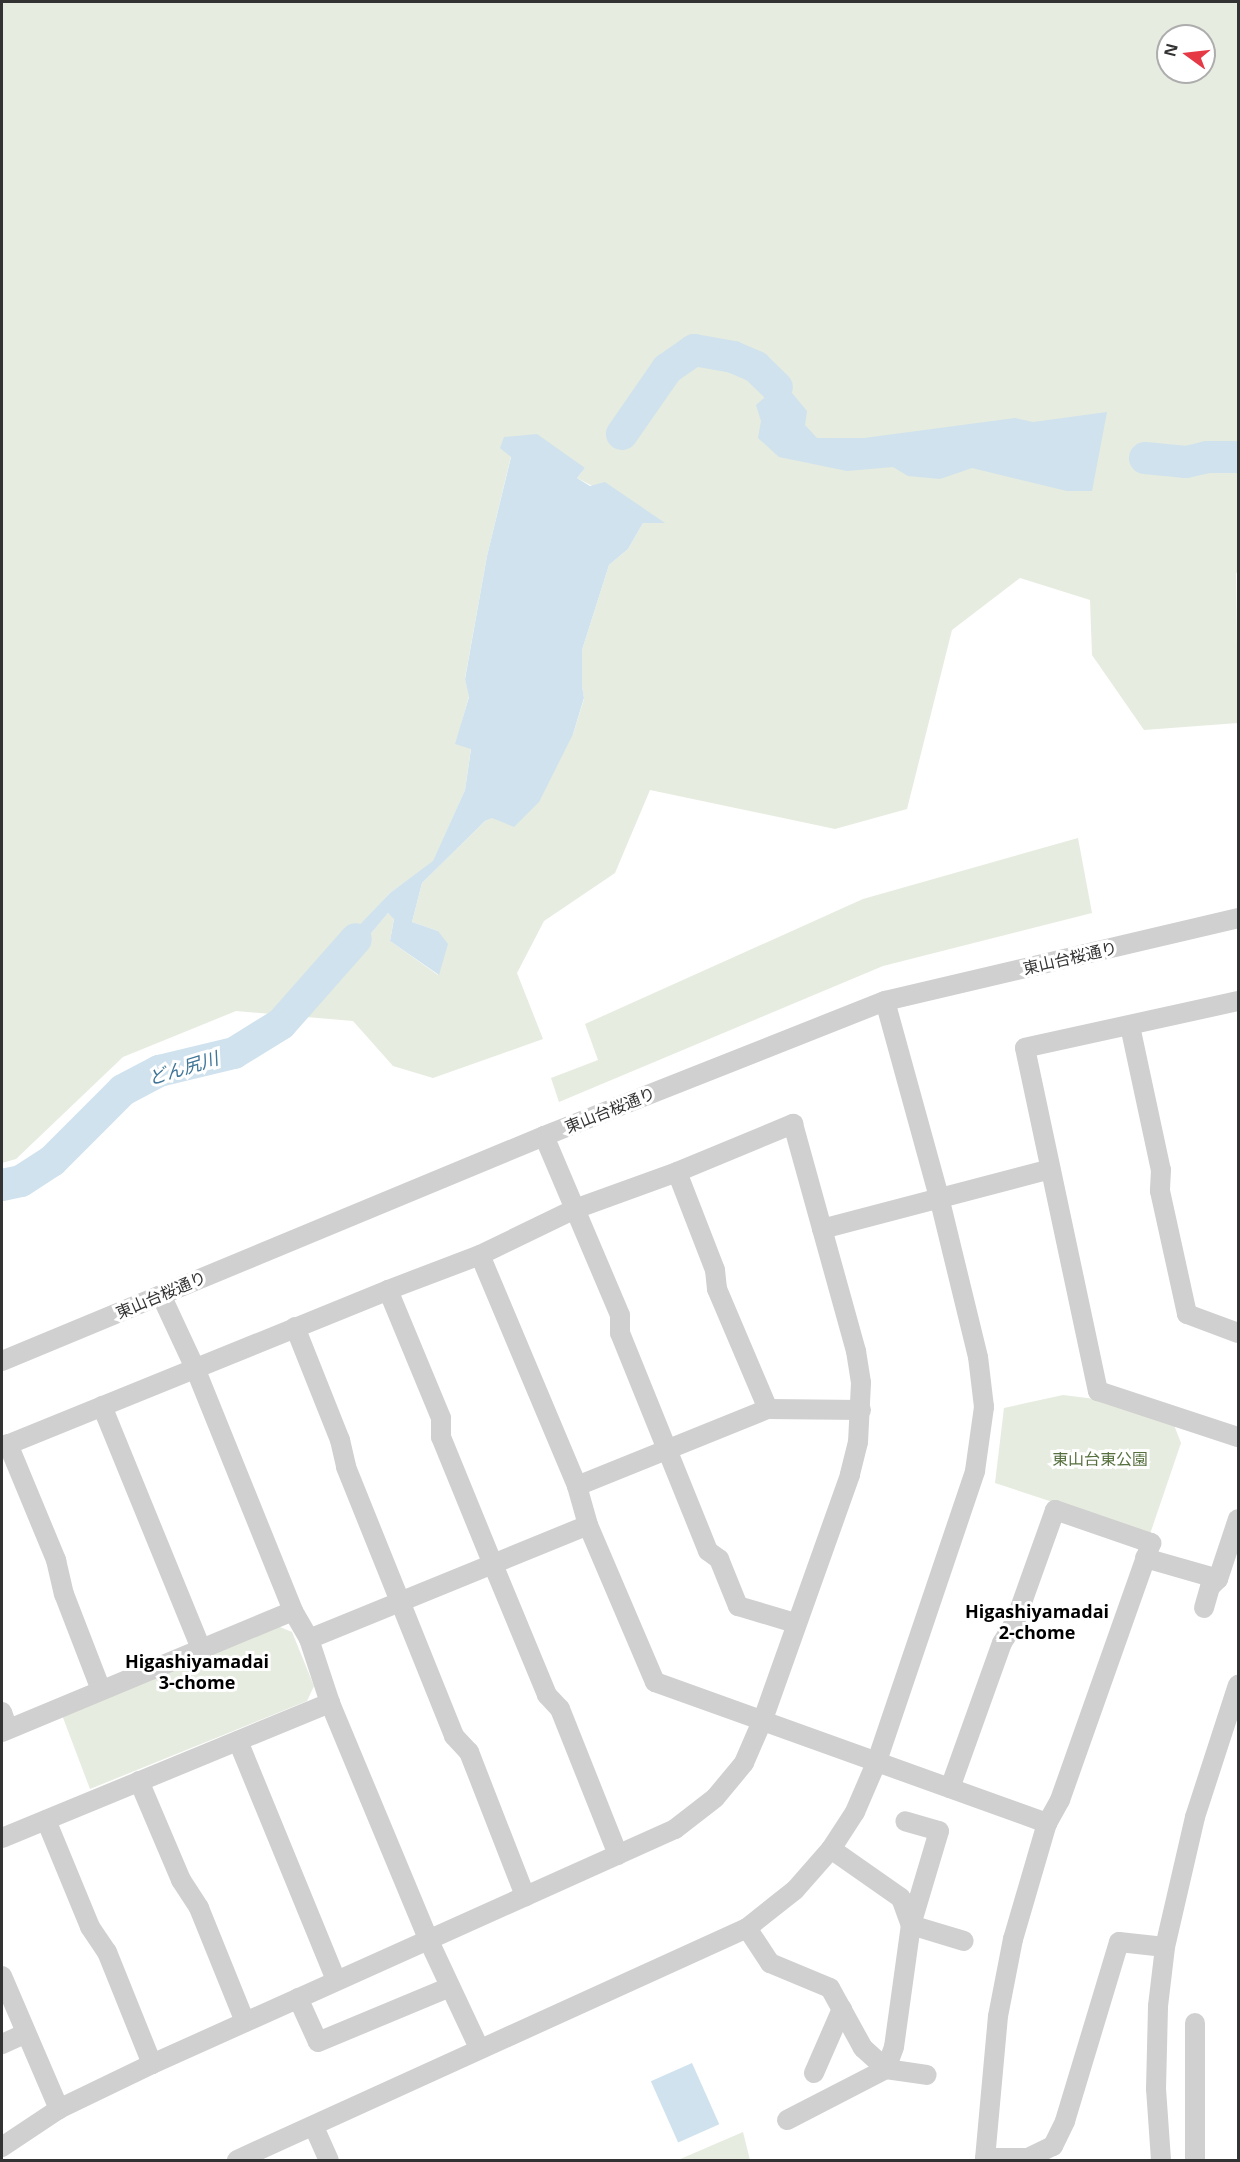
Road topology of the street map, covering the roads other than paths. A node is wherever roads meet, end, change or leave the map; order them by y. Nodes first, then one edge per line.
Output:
1 (1239, 918) edge
2 (885, 1001) junction
3 (1237, 1008) edge
4 (1130, 1026) junction
5 (544, 1136) junction
6 (1050, 1169) junction
7 (677, 1172) junction
8 (939, 1197) junction
9 (575, 1209) junction
10 (822, 1229) junction
11 (480, 1255) junction
12 (388, 1290) junction
13 (161, 1295) junction
14 (295, 1327) junction
15 (1239, 1333) edge
16 (2, 1361) edge
17 (195, 1368) junction
18 (102, 1406) junction
19 (768, 1409) junction
20 (861, 1410) junction
21 (1239, 1437) edge
22 (5, 1446) edge
23 (669, 1449) junction
24 (577, 1486) junction
25 (1239, 1519) edge
26 (588, 1525) junction
27 (1145, 1558) junction
28 (492, 1562) junction
29 (1218, 1580) junction
30 (401, 1600) junction
31 (1204, 1608) dead end
32 (293, 1611) junction
33 (795, 1623) junction
34 (309, 1639) junction
35 (201, 1649) junction
36 (1239, 1685) edge
37 (101, 1690) junction
38 (330, 1703) junction
39 (763, 1719) junction
40 (4, 1724) edge
41 (1231, 1729) edge
42 (238, 1741) junction
43 (876, 1761) junction
44 (139, 1782) junction
45 (950, 1788) junction
46 (46, 1820) junction
47 (905, 1821) dead end
48 (1047, 1823) junction
49 (2, 1839) edge
50 (831, 1849) junction
51 (618, 1855) junction
52 (525, 1896) junction
53 (911, 1925) junction
54 (747, 1928) junction
55 (428, 1938) junction
56 (964, 1941) dead end
57 (1165, 1947) junction
58 (2, 1976) edge
59 (336, 1980) junction
60 (450, 1986) junction
61 (298, 1998) junction
62 (842, 2008) junction
63 (245, 2022) junction
64 (1196, 2023) dead end
65 (24, 2034) junction
66 (2, 2044) edge
67 (479, 2048) junction
68 (152, 2064) junction
69 (886, 2069) junction
70 (814, 2073) dead end
71 (927, 2075) dead end
72 (59, 2109) junction
73 (787, 2120) dead end
74 (314, 2127) junction
75 (2, 2147) edge
76 (237, 2160) edge
77 (329, 2160) edge
78 (1161, 2160) edge
79 (1195, 2160) edge

1 - 2 street, 東山台桜通り
2 - 5 street, 東山台桜通り
2 - 8 street
3 - 4 street
4 - 6 street
4 - 15 street
5 - 9 street
5 - 13 street, 東山台桜通り
6 - 8 street
6 - 21 street
7 - 9 street
7 - 10 street
7 - 19 street
8 - 10 street
8 - 43 street
9 - 11 street
9 - 23 street
10 - 20 street
11 - 12 street
11 - 24 street
12 - 14 street
12 - 28 street
13 - 16 street, 東山台桜通り
13 - 17 street
14 - 17 street
14 - 30 street
17 - 18 street
17 - 32 street
18 - 22 street
18 - 35 street
19 - 20 street
19 - 23 street
20 - 33 street
22 - 37 street
23 - 24 street
23 - 33 street
24 - 26 street
25 - 29 street
26 - 28 street
26 - 39 street
27 - 29 street
27 - 45 street
27 - 48 street
28 - 30 street
28 - 51 street
29 - 31 street
30 - 34 street
30 - 52 street
32 - 34 street
32 - 35 street
33 - 39 street
34 - 38 street
35 - 37 street
36 - 41 street
37 - 40 street
38 - 42 street
38 - 55 street
39 - 43 street
39 - 51 street
41 - 57 street
42 - 44 street
42 - 59 street
43 - 45 street
43 - 50 street
44 - 46 street
44 - 63 street
45 - 48 street
46 - 49 street
46 - 68 street
47 - 53 street
48 - 57 street
50 - 53 street
50 - 54 street
51 - 52 street
52 - 55 street
53 - 56 street
53 - 69 street
54 - 62 street
54 - 67 street
55 - 59 street
55 - 60 street
57 - 78 street
58 - 65 street
59 - 61 street
60 - 61 street
60 - 67 street
61 - 63 street
62 - 69 street
62 - 70 street
63 - 68 street
64 - 79 street
65 - 66 street
65 - 72 street
67 - 74 street
68 - 72 street
69 - 71 street
69 - 73 street
72 - 75 street
74 - 76 street
74 - 77 street

